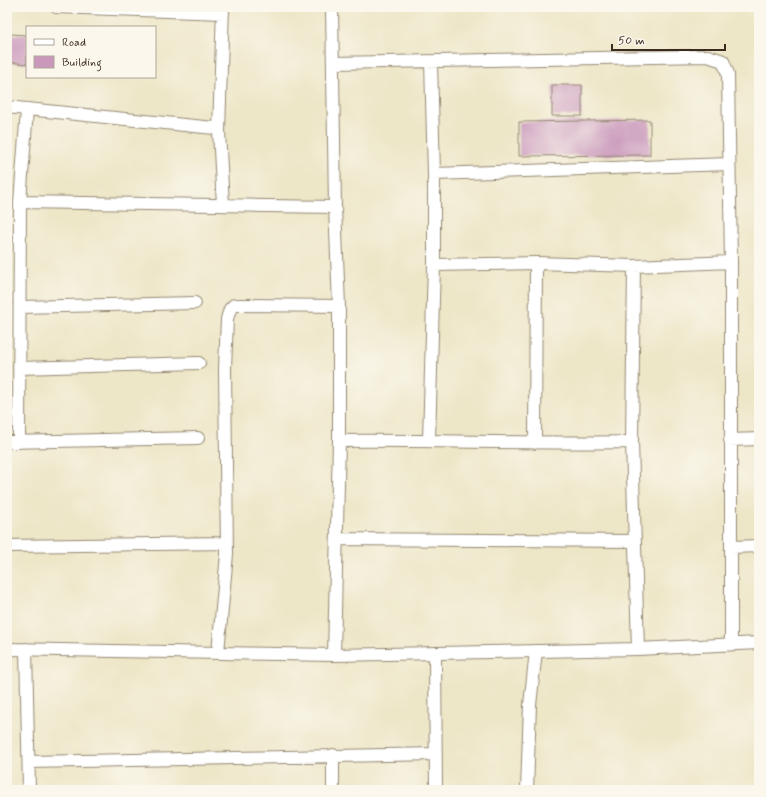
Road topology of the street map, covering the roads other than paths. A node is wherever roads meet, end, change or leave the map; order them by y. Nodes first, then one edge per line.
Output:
1 (56, 7) edge
2 (332, 7) edge
3 (223, 10) edge
4 (431, 62) junction
5 (334, 64) junction
6 (7, 107) edge
7 (26, 110) junction
8 (219, 131) junction
9 (729, 164) junction
10 (434, 174) junction
11 (20, 202) junction
12 (223, 206) junction
13 (335, 207) junction
14 (731, 262) junction
15 (536, 263) junction
16 (434, 265) junction
17 (634, 266) junction
18 (195, 303) dead end
19 (339, 306) junction
20 (20, 307) junction
21 (198, 363) dead end
22 (19, 368) junction
23 (198, 438) dead end
24 (759, 439) edge
25 (428, 440) junction
26 (730, 440) junction
27 (339, 441) junction
28 (13, 442) edge
29 (632, 442) junction
30 (535, 443) junction
31 (337, 539) junction
32 (634, 541) junction
33 (227, 543) junction
34 (7, 546) edge
35 (759, 546) edge
36 (731, 547) junction
37 (759, 643) edge
38 (731, 644) junction
39 (7, 649) edge
40 (638, 649) junction
41 (26, 650) junction
42 (218, 652) junction
43 (536, 652) junction
44 (435, 654) junction
45 (334, 656) junction
46 (436, 754) junction
47 (333, 755) junction
48 (30, 762) junction
49 (30, 790) edge
50 (334, 790) edge
51 (436, 790) edge
52 (527, 790) edge

1 - 3 street
2 - 5 street
3 - 8 street
4 - 5 street
4 - 9 street
4 - 10 street
5 - 13 street
6 - 7 street
7 - 8 street
7 - 11 street
8 - 12 street
9 - 10 street
9 - 14 street
10 - 16 street
11 - 12 street
11 - 20 street
12 - 13 street
13 - 19 street
14 - 17 street
14 - 26 street
15 - 16 street
15 - 17 street
15 - 30 street
16 - 25 street
17 - 29 street
18 - 20 street
19 - 27 street
19 - 33 street
20 - 22 street
21 - 22 street
22 - 28 street
23 - 28 street
24 - 26 street
25 - 27 street
25 - 30 street
26 - 36 street
27 - 31 street
29 - 30 street
29 - 32 street
31 - 32 street
31 - 45 street
32 - 40 street
33 - 34 street
33 - 42 street
35 - 36 street
36 - 38 street
37 - 38 street
38 - 40 street
39 - 41 street
40 - 43 street
41 - 42 street
41 - 48 street
42 - 45 street
43 - 44 street
43 - 52 street
44 - 45 street
44 - 46 street
46 - 47 street
46 - 51 street
47 - 48 street
47 - 50 street
48 - 49 street

